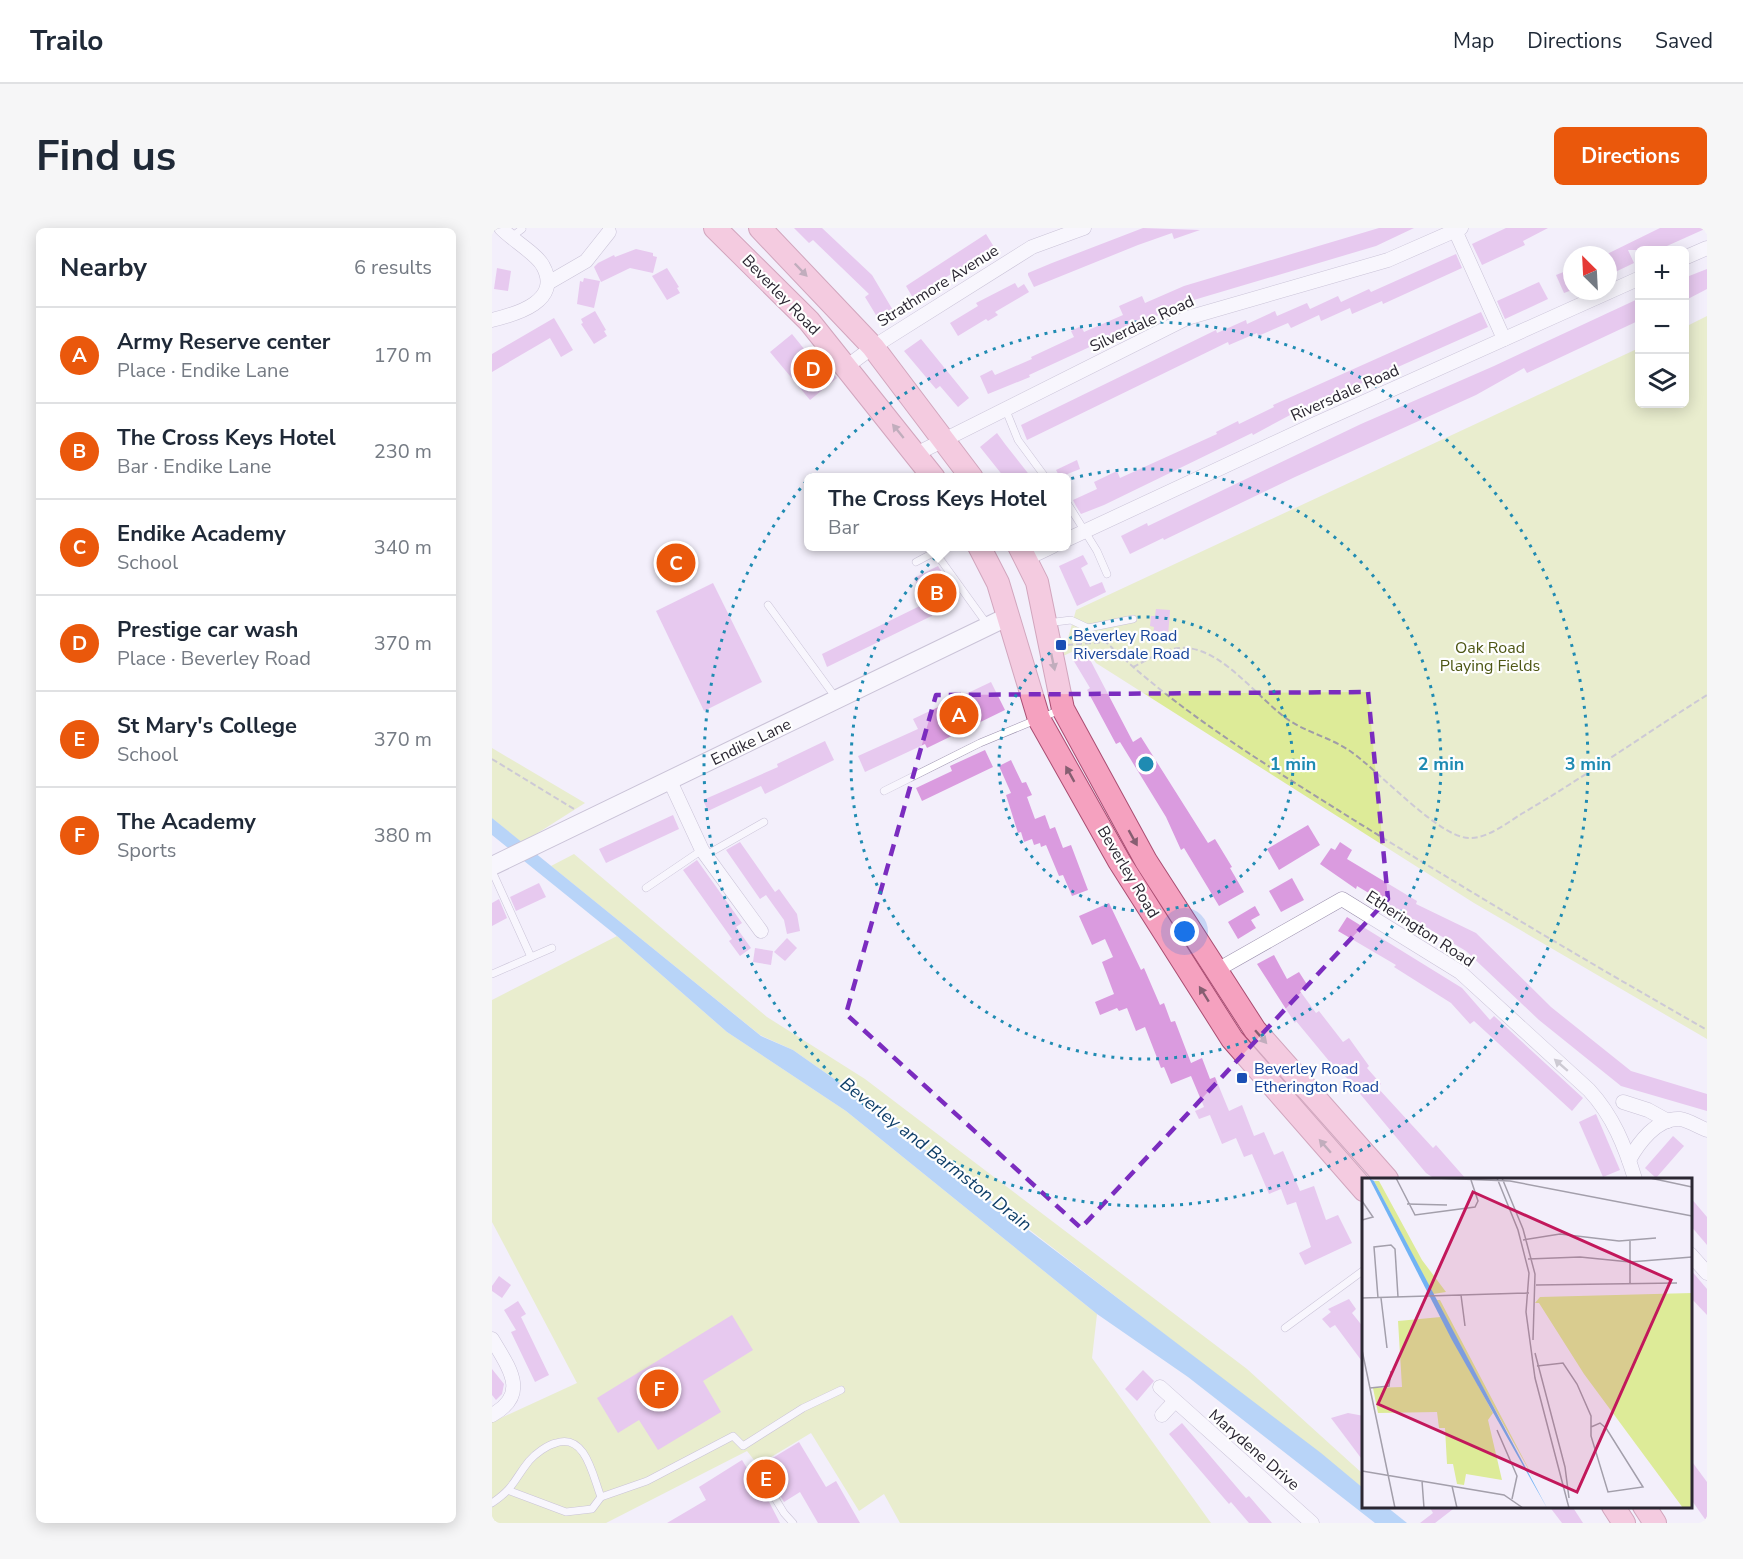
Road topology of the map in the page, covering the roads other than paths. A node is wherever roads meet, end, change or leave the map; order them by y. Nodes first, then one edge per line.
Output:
1 (715, 228) edge
2 (1084, 228) edge
3 (522, 229) edge
4 (1457, 229) edge
5 (612, 232) edge
6 (506, 233) edge
7 (765, 233) edge
8 (1707, 248) edge
9 (1689, 256) edge
10 (748, 261) junction
11 (1635, 280) edge
12 (548, 283) junction
13 (492, 320) edge
14 (1504, 339) junction
15 (873, 347) junction
16 (846, 367) junction
17 (1005, 408) junction
18 (941, 440) junction
19 (916, 454) junction
20 (931, 473) edge
21 (969, 473) edge
22 (1043, 473) edge
23 (1071, 510) edge
24 (1084, 532) junction
25 (1071, 538) edge
26 (983, 551) edge
27 (1023, 553) edge
28 (916, 562) dead end
29 (1107, 574) dead end
30 (768, 605) dead end
31 (1010, 616) junction
32 (1133, 619) dead end
33 (989, 627) junction
34 (1046, 630) junction
35 (838, 700) junction
36 (1063, 710) junction
37 (1040, 719) junction
38 (670, 781) junction
39 (884, 790) dead end
40 (1112, 800) junction
41 (1091, 811) junction
42 (764, 822) dead end
43 (704, 852) junction
44 (492, 866) edge
45 (492, 871) edge
46 (646, 888) dead end
47 (1187, 924) junction
48 (761, 932) dead end
49 (1168, 937) junction
50 (552, 948) dead end
51 (531, 957) junction
52 (1217, 970) junction
53 (492, 974) edge
54 (1244, 1012) junction
55 (1224, 1026) junction
56 (1623, 1102) dead end
57 (1668, 1121) junction
58 (1707, 1130) edge
59 (1647, 1134) junction
60 (1622, 1138) junction
61 (1629, 1160) junction
62 (1386, 1178) edge
63 (1635, 1178) edge
64 (1362, 1188) edge
65 (1692, 1256) edge
66 (1362, 1271) edge
67 (1707, 1273) edge
68 (1285, 1328) dead end
69 (492, 1339) edge
70 (1160, 1387) dead end
71 (841, 1390) dead end
72 (1174, 1402) junction
73 (492, 1415) edge
74 (1162, 1415) dead end
75 (758, 1470) dead end
76 (510, 1491) junction
77 (601, 1497) junction
78 (492, 1503) edge
79 (1614, 1508) edge
80 (1645, 1508) edge
81 (794, 1523) edge
82 (1312, 1523) edge
83 (1624, 1523) edge
84 (1655, 1523) edge

1 - 10 main road, Beverley Road
2 - 15 street, Strathmore Avenue
3 - 6 lane
4 - 14 street
4 - 17 street, Silverdale Road
5 - 12 street
6 - 12 street
7 - 10 main road
7 -> 15 main road, Beverley Road
8 - 9 street
10 - 16 main road, Beverley Road
11 - 14 street, Riversdale Road
12 - 13 street
14 - 24 street, Riversdale Road
15 - 16 street, Strathmore Avenue
15 - 18 main road, Beverley Road
19 -> 16 main road, Beverley Road
17 - 18 street, Silverdale Road
17 - 22 lane
18 - 19 street, Silverdale Road
18 - 21 main road, Beverley Road
19 - 20 main road, Beverley Road
23 - 24 lane
24 - 25 street, Riversdale Road
24 - 29 lane
26 - 31 main road, Beverley Road
27 - 34 main road, Beverley Road
28 - 33 lane
30 - 35 lane
31 - 33 street, Endike Lane
31 - 37 main road, Beverley Road
32 - 34 lane
33 - 35 street, Endike Lane
34 -> 36 main road, Beverley Road
35 - 38 street, Endike Lane
36 - 37 lane
36 - 40 main road, Beverley Road
37 - 39 lane
41 -> 37 main road, Beverley Road
38 - 43 street
38 - 44 street, Endike Lane
40 - 41 main road
40 -> 47 main road, Beverley Road
41 - 49 main road, Beverley Road
42 - 43 lane
43 - 46 lane
43 - 48 street
45 - 51 lane
47 - 49 main road
47 - 52 main road, Beverley Road
55 -> 49 main road, Beverley Road
50 - 51 lane
51 - 53 lane
52 - 54 main road, Beverley Road
60 -> 52 street, Etherington Road
54 - 55 main road
54 -> 62 main road, Beverley Road
64 -> 55 main road, Beverley Road
56 - 57 street
57 - 58 street
57 - 59 street
59 - 60 street
59 - 61 street
60 - 61 street, Etherington Road
61 - 63 street, Etherington Road
65 - 67 street
66 - 68 lane
69 - 73 street
70 - 72 street, Marydene Drive
71 - 77 lane
72 - 74 street
72 - 82 street, Marydene Drive
75 - 81 lane
76 - 77 lane
76 - 77 lane
76 - 78 lane
79 - 83 main road
80 - 84 main road

